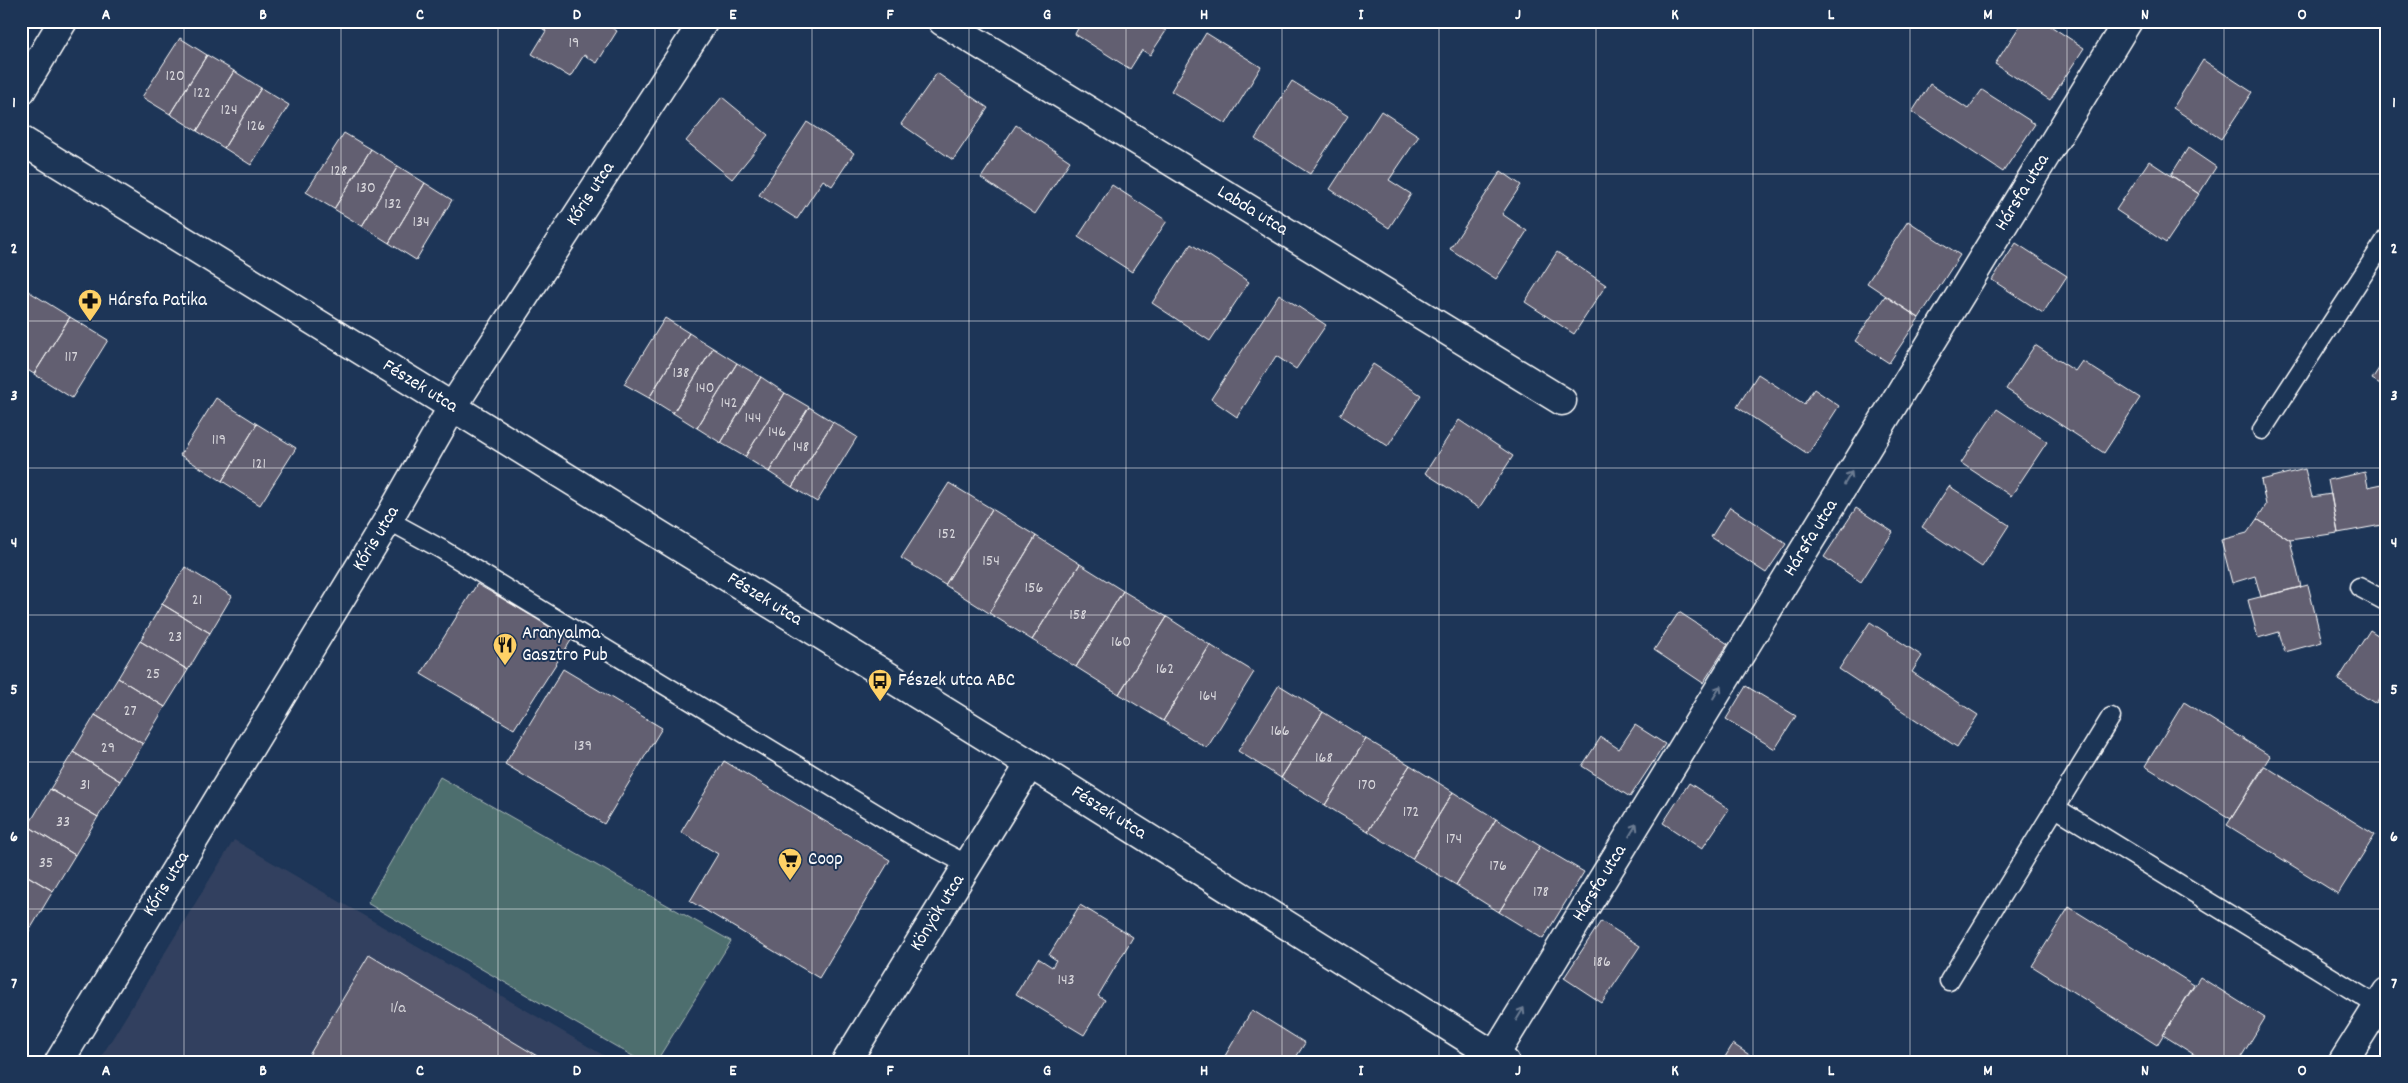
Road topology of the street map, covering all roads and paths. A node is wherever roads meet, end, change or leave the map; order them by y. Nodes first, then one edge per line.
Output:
1 (63, 21) edge
2 (704, 21) edge
3 (942, 21) edge
4 (2128, 21) edge
5 (21, 91) edge
6 (21, 140) edge
7 (2387, 238) edge
8 (1562, 401) dead end
9 (453, 406) junction
10 (2262, 430) dead end
11 (388, 520) junction
12 (2359, 587) dead end
13 (2387, 602) edge
14 (2111, 717) dead end
15 (1030, 764) junction
16 (2056, 808) junction
17 (968, 865) junction
18 (1949, 981) dead end
19 (2382, 999) edge
20 (1500, 1058) edge
21 (60, 1062) edge
22 (846, 1062) edge
23 (2343, 1062) edge

1 - 5 street
2 - 9 street, Kőris utca
3 - 8 street, Labda utca
20 -> 4 street, Hársfa utca
6 - 9 street, Fészek utca
7 - 10 lane
9 - 11 street, Kőris utca
9 - 15 street, Fészek utca
11 - 17 lane
11 - 21 street, Kőris utca
12 - 13 lane
14 - 16 lane
15 - 17 street, Könyök utca
15 - 20 street, Fészek utca
16 - 18 lane
16 - 19 lane
17 - 22 street, Könyök utca
19 - 23 street

